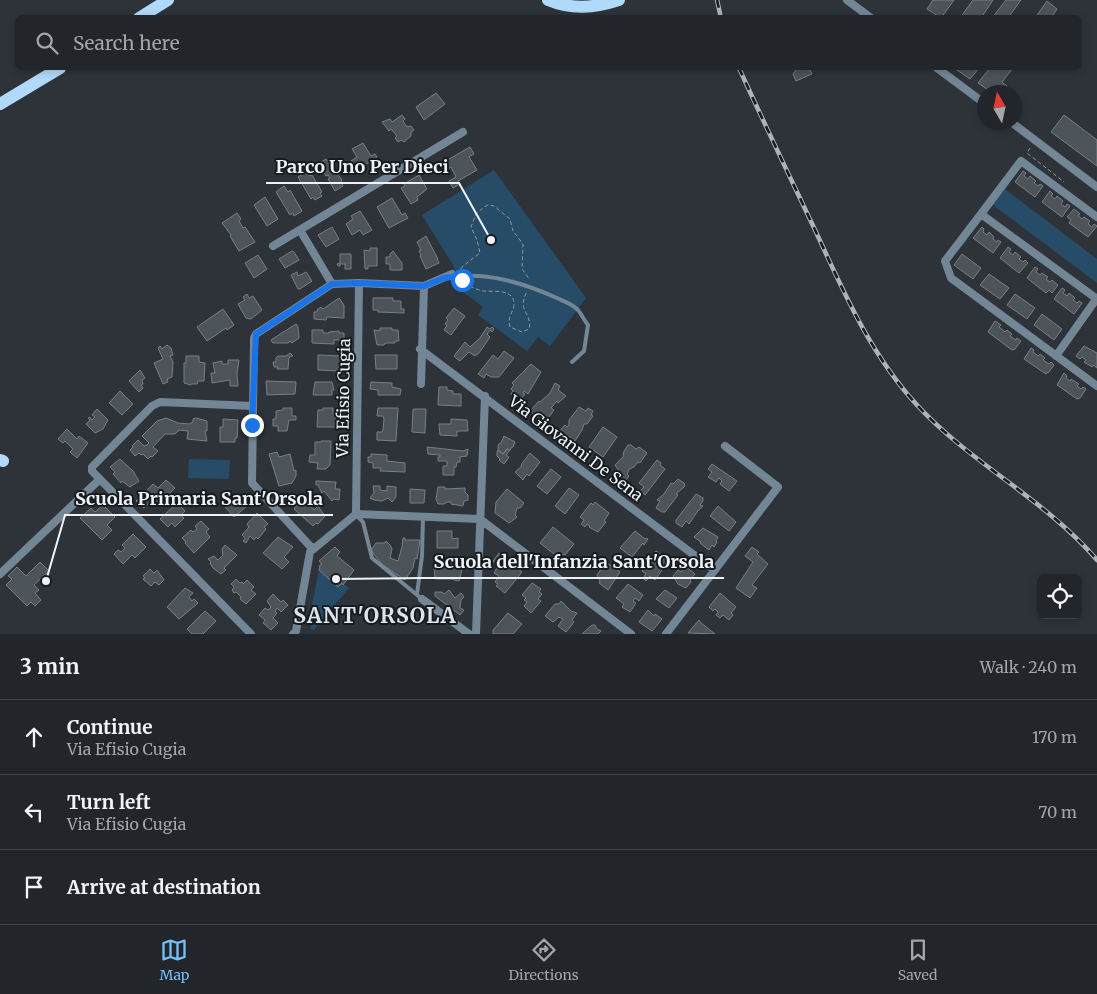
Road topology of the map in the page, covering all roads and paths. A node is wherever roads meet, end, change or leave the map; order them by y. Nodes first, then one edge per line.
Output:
1 (168, 0) edge
2 (548, 0) edge
3 (619, 0) edge
4 (847, 0) edge
5 (144, 15) edge
6 (867, 15) edge
7 (57, 70) edge
8 (940, 70) edge
9 (977, 98) edge
10 (0, 104) edge
11 (1021, 130) edge
12 (463, 132) dead end
13 (1034, 140) junction
14 (1066, 183) dead end
15 (1097, 187) edge
16 (981, 214) junction
17 (1097, 217) edge
18 (300, 230) junction
19 (273, 246) dead end
20 (448, 276) joint
21 (461, 276) junction
22 (359, 283) junction
23 (332, 284) junction
24 (424, 286) junction
25 (530, 288) junction
26 (1097, 299) edge
27 (420, 349) junction
28 (1056, 356) junction
29 (572, 362) dead end
30 (420, 384) dead end
31 (1097, 386) edge
32 (485, 396) junction
33 (253, 406) junction
34 (725, 446) dead end
35 (100, 479) junction
36 (356, 514) junction
37 (423, 516) junction
38 (480, 518) junction
39 (314, 548) junction
40 (714, 570) junction
41 (0, 574) edge
42 (419, 596) junction
43 (251, 634) edge
44 (293, 634) edge
45 (469, 634) edge
46 (476, 634) edge
47 (631, 634) edge
48 (666, 634) edge

1 - 5 main road
2 - 3 main road
4 - 6 street
7 - 10 main road
8 - 9 street
11 - 13 street
12 - 18 street
13 - 14 path
13 - 15 street
16 - 17 street
16 - 26 street
16 - 28 street
18 - 19 street
18 - 23 street
20 - 21 lane
20 - 24 street
21 - 25 lane
21 - 25 path
21 - 25 path
22 - 23 street
22 - 24 street
22 - 36 street, Via Efisio Cugia
23 - 33 street
24 - 27 street
25 - 29 lane
26 - 28 street
27 - 30 street
27 - 32 street, Via Giovanni De Sena
28 - 31 street
32 - 38 street
32 - 40 street, Via Giovanni De Sena
33 - 35 street
33 - 39 street
34 - 40 street
35 - 41 street
35 - 43 street
36 - 37 street
36 - 39 street
36 - 42 lane
37 - 38 street
37 - 42 lane
38 - 46 street
38 - 47 street
39 - 44 street
40 - 48 street
42 - 45 street

